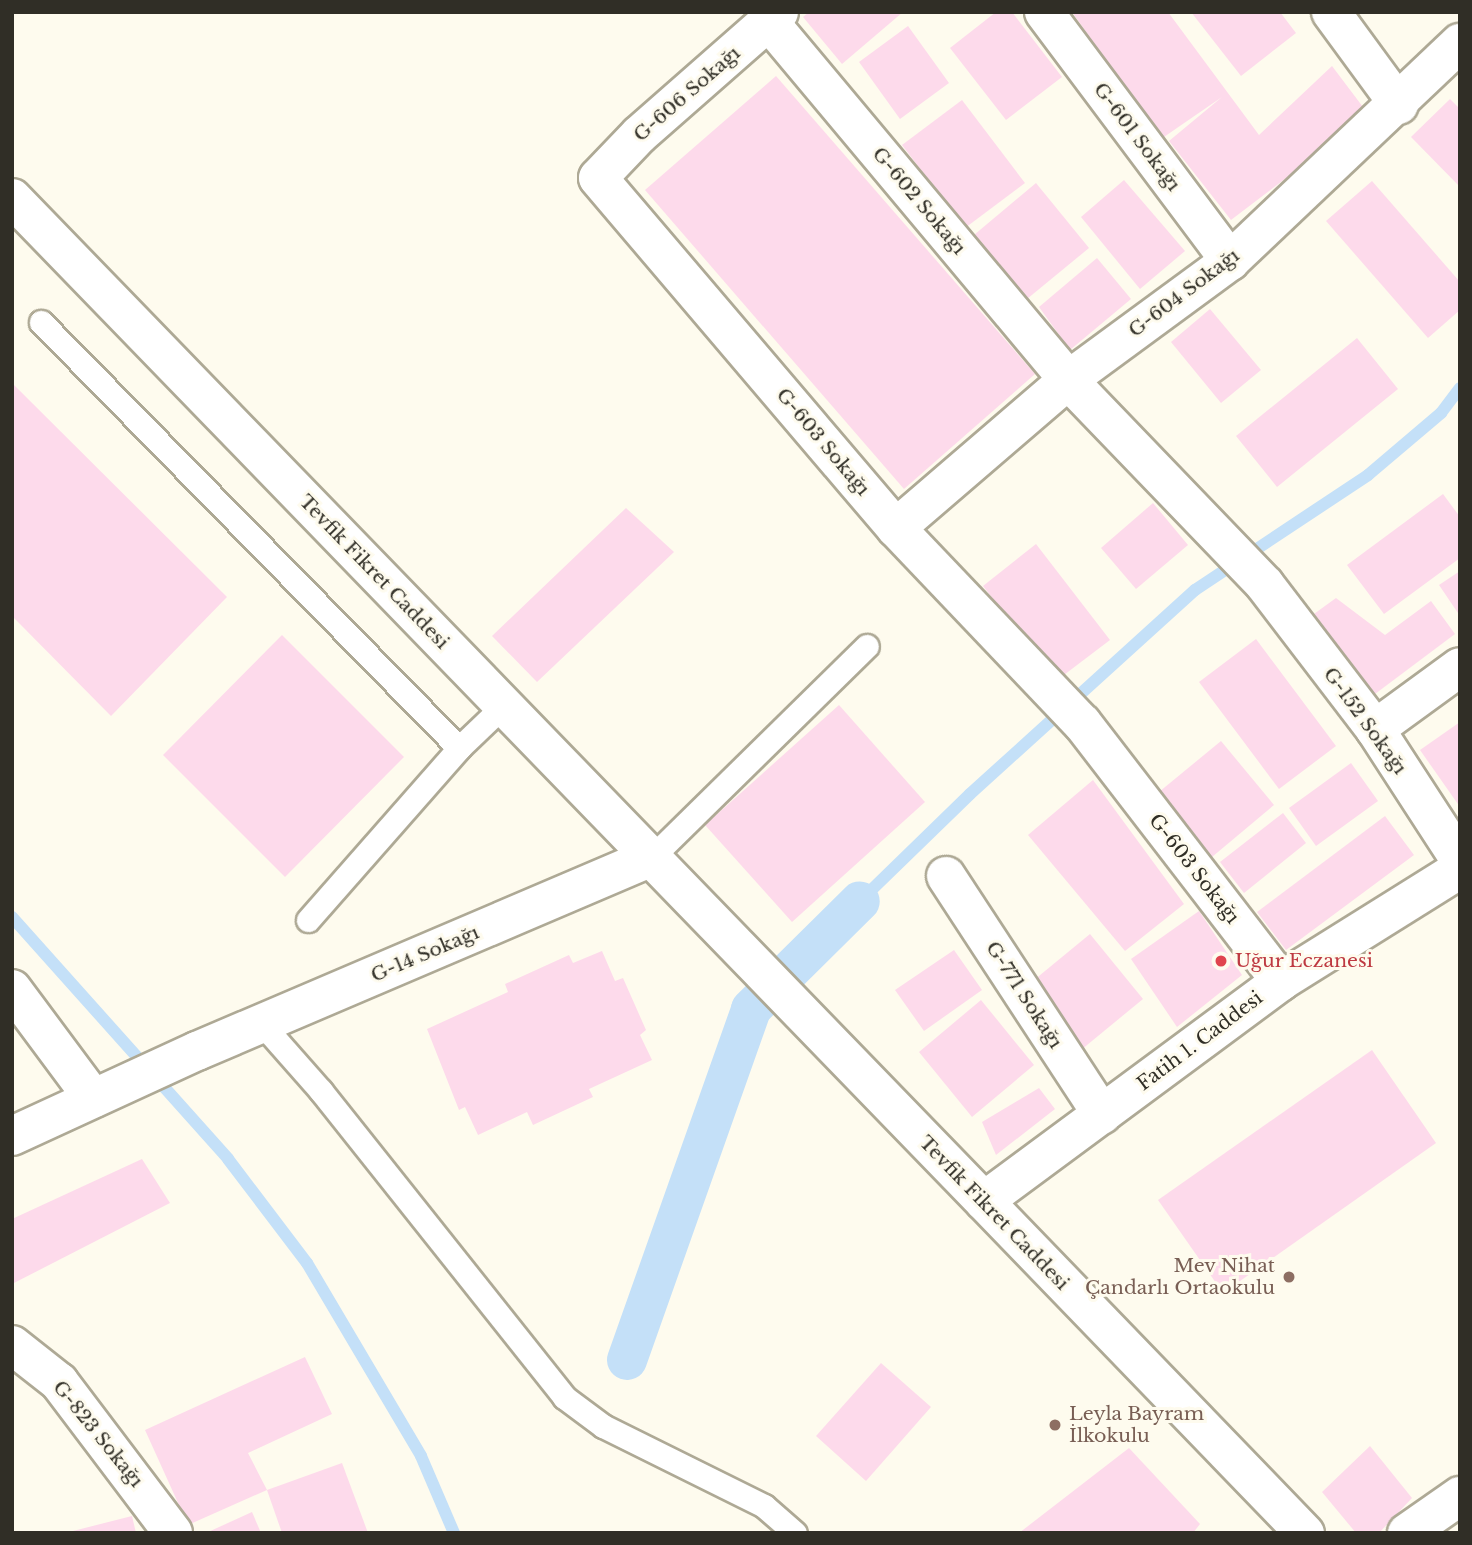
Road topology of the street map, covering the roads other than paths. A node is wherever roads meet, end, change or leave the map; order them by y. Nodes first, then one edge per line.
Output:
1 (1044, 12) edge
2 (1331, 12) edge
3 (774, 18) edge
4 (1460, 43) edge
5 (1399, 105) junction
6 (598, 178) joint
7 (12, 198) edge
8 (1230, 261) junction
9 (41, 321) dead end
10 (1068, 380) junction
11 (895, 528) junction
12 (867, 646) dead end
13 (1460, 667) edge
14 (504, 705) junction
15 (1374, 729) junction
16 (458, 748) junction
17 (652, 857) junction
18 (1460, 860) edge
19 (1460, 869) edge
20 (946, 876) dead end
21 (308, 920) dead end
22 (1281, 981) junction
23 (12, 989) edge
24 (262, 1024) junction
25 (105, 1092) junction
26 (1102, 1114) junction
27 (12, 1136) edge
28 (984, 1202) junction
29 (12, 1345) edge
30 (1460, 1496) edge
31 (173, 1533) edge
32 (795, 1533) edge
33 (1306, 1533) edge
34 (1408, 1533) edge

1 - 8 street, G-601 Sokağı
2 - 5 street
3 - 6 street, G-606 Sokağı
3 - 10 street, G-602 Sokağı
4 - 5 street, G-604 Sokağı
5 - 8 street, G-604 Sokağı
6 - 11 street, G-603 Sokağı
7 - 14 street, Tevfik Fikret Caddesi
8 - 10 street, G-604 Sokağı
9 - 16 lane
10 - 11 street, G-604 Sokağı
10 - 15 street, G-152 Sokağı
11 - 22 street, G-603 Sokağı
12 - 17 lane
13 - 15 street
14 - 16 lane
14 - 17 street, Tevfik Fikret Caddesi
15 - 18 street, G-152 Sokağı
16 - 21 lane
17 - 24 street, G-14 Sokağı
17 - 28 street, Tevfik Fikret Caddesi
19 - 22 street, Fatih 1. Caddesi
20 - 26 street, G-771 Sokağı
22 - 26 street, Fatih 1. Caddesi
23 - 25 street
24 - 25 street, G-14 Sokağı
24 - 32 lane
25 - 27 street
26 - 28 street, Fatih 1. Caddesi
28 - 33 street, Tevfik Fikret Caddesi
29 - 31 street, G-823 Sokağı
30 - 34 street

